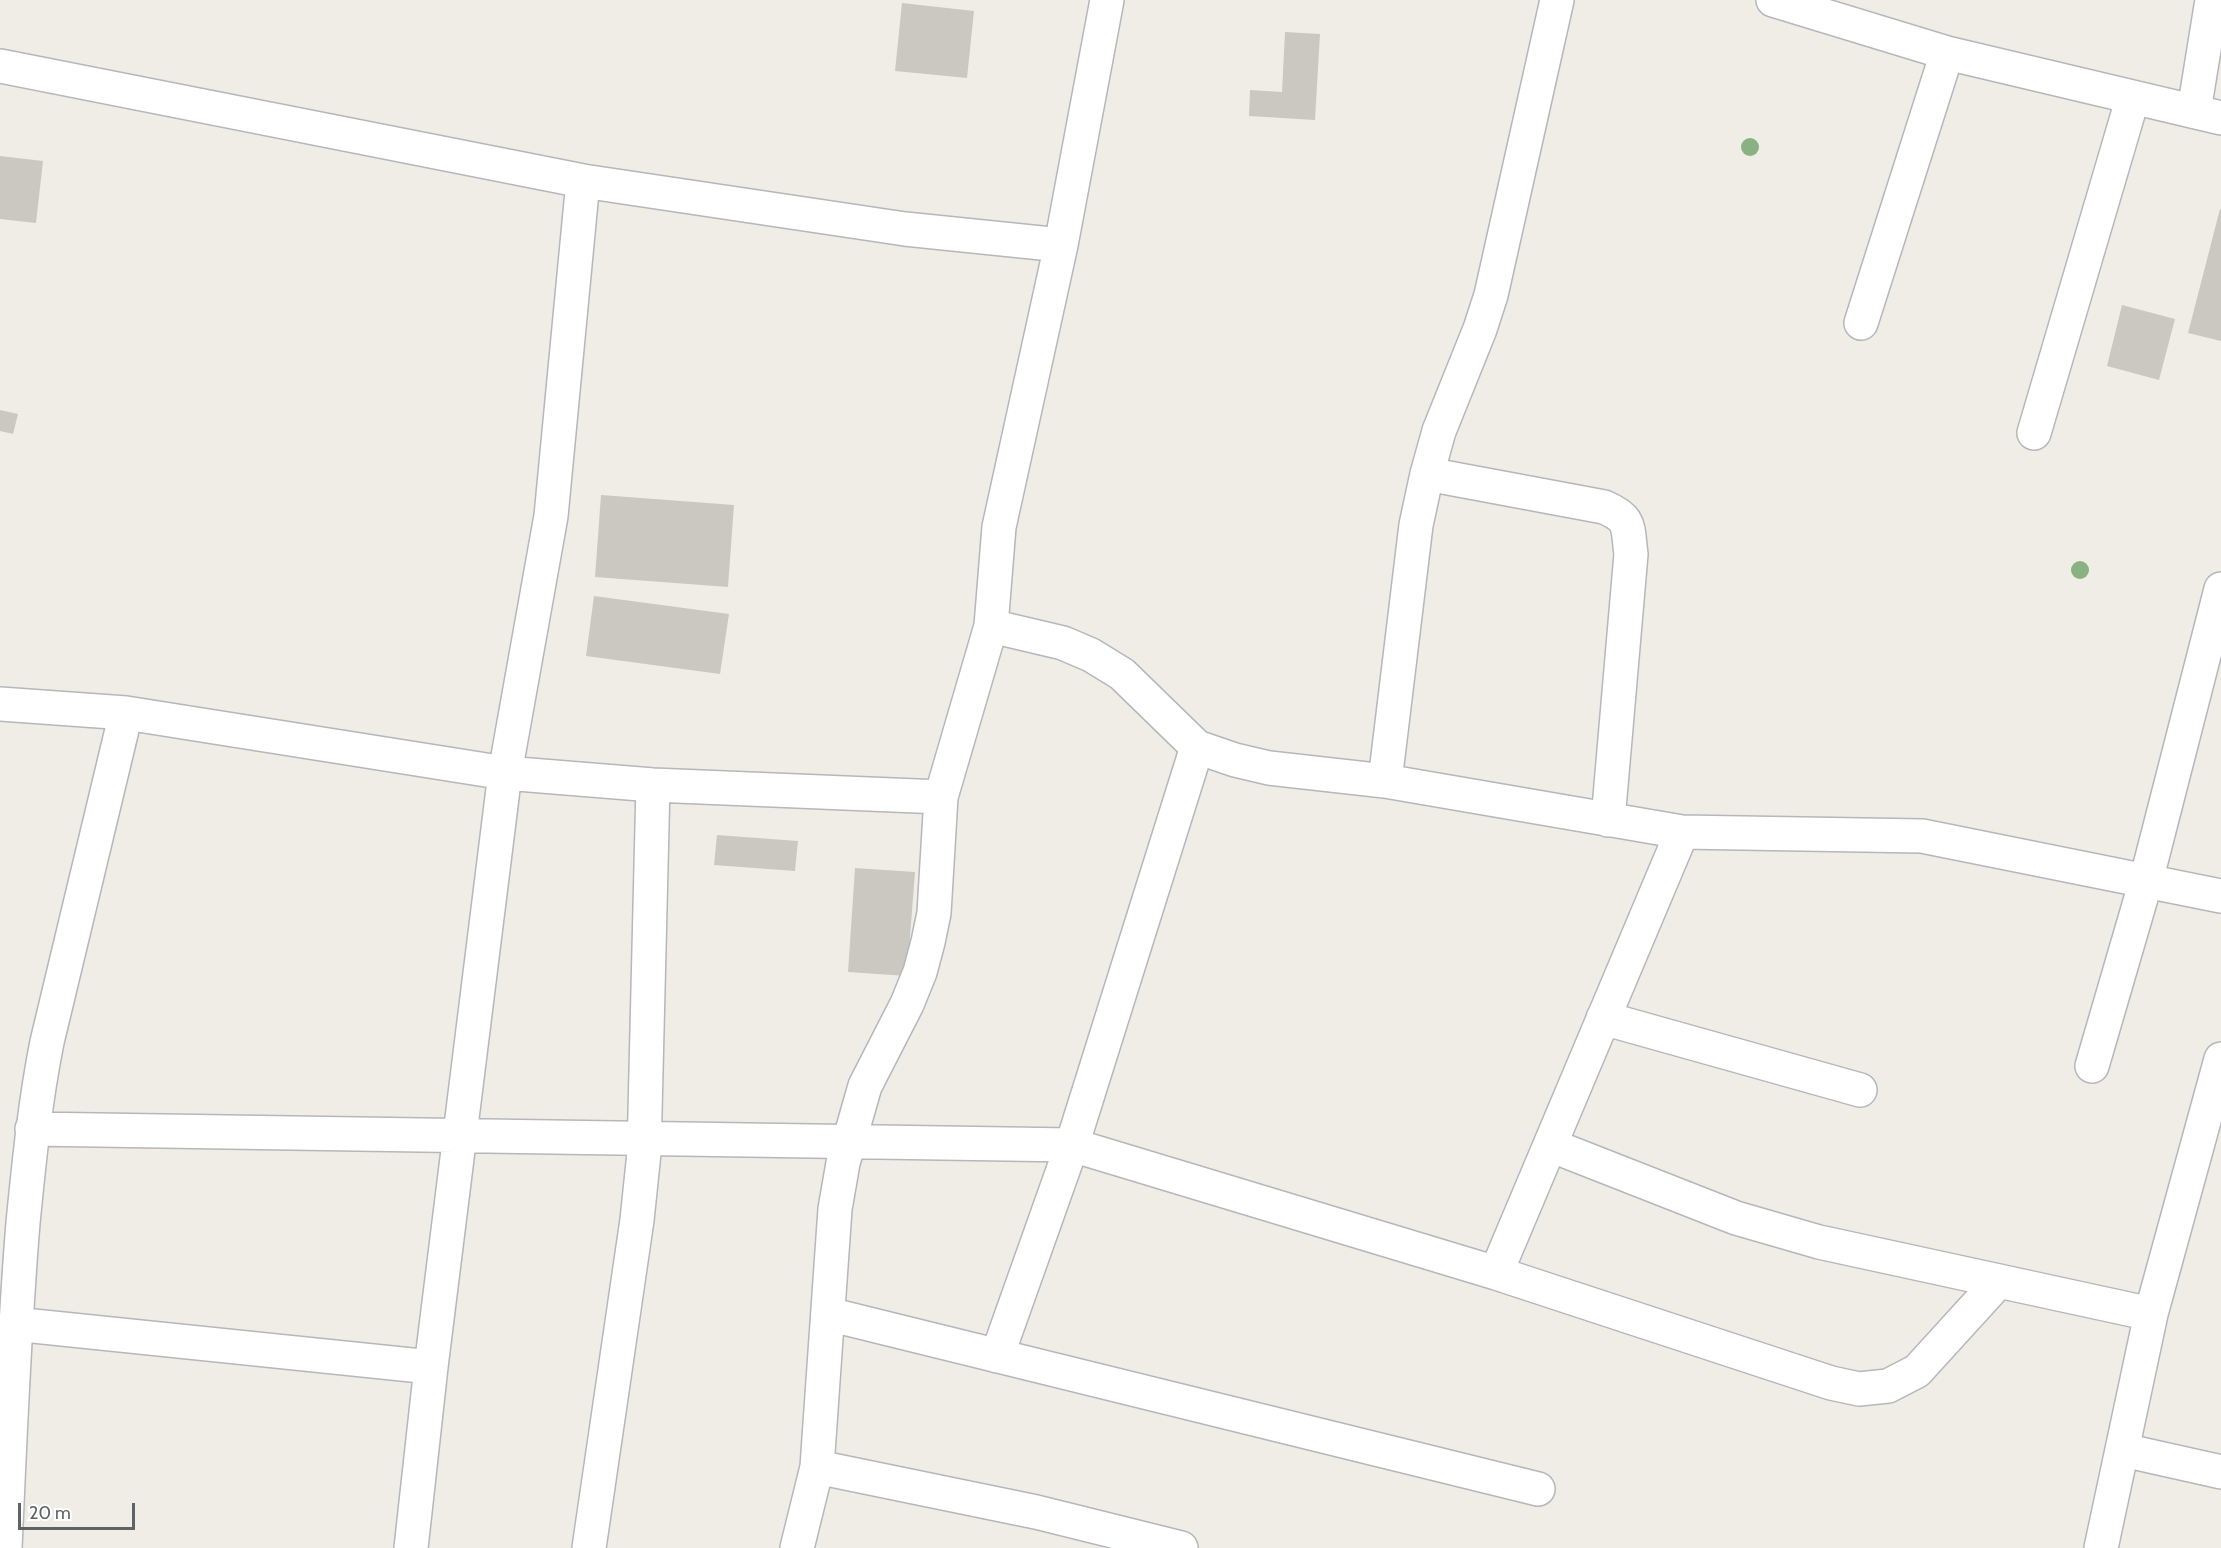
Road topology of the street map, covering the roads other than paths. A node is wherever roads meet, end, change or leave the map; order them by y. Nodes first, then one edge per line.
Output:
1 (1107, 0) edge
2 (1557, 0) edge
3 (1773, 0) edge
4 (2212, 0) edge
5 (1947, 52) junction
6 (0, 66) edge
7 (2133, 97) junction
8 (2208, 115) edge
9 (583, 181) junction
10 (1061, 245) junction
11 (1861, 323) dead end
12 (2034, 433) dead end
13 (1427, 474) junction
14 (2221, 589) edge
15 (991, 626) junction
16 (0, 704) edge
17 (126, 713) junction
18 (1197, 747) junction
19 (505, 773) junction
20 (1385, 781) junction
21 (653, 785) junction
22 (941, 797) junction
23 (1608, 820) junction
24 (1682, 832) junction
25 (2146, 881) junction
26 (2221, 897) edge
27 (1603, 1018) junction
28 (2221, 1059) edge
29 (2092, 1066) dead end
30 (1860, 1090) dead end
31 (32, 1129) junction
32 (460, 1136) junction
33 (645, 1138) junction
34 (848, 1142) junction
35 (1072, 1145) junction
36 (1550, 1145) junction
37 (1496, 1273) junction
38 (1999, 1281) junction
39 (828, 1314) junction
40 (2151, 1314) junction
41 (14, 1324) junction
42 (997, 1356) junction
43 (431, 1367) junction
44 (5, 1446) edge
45 (2123, 1450) junction
46 (817, 1467) junction
47 (2221, 1472) edge
48 (1538, 1489) dead end
49 (5, 1548) edge
50 (411, 1548) edge
51 (589, 1548) edge
52 (797, 1548) edge
53 (1181, 1548) edge
54 (2101, 1548) edge

1 - 10 street
2 - 13 street
3 - 5 street
4 - 8 street
5 - 7 street
5 - 11 street
6 - 9 street
7 - 8 street
7 - 12 street
9 - 10 street
9 - 19 street
10 - 15 street
13 - 20 street
13 - 23 street
14 - 25 street
15 - 18 street
15 - 22 street
16 - 17 street
17 - 19 street
17 - 31 street
18 - 20 street
18 - 35 street
19 - 21 street
19 - 32 street
20 - 23 street
21 - 22 street
21 - 33 street
22 - 34 street
23 - 24 street
24 - 25 street
24 - 27 street
25 - 26 street
25 - 29 street
27 - 30 street
27 - 36 street
28 - 40 street
31 - 32 street
31 - 41 street
32 - 33 street
32 - 43 street
33 - 34 street
33 - 51 street
34 - 35 street
34 - 39 street
35 - 37 street
35 - 42 street
36 - 37 street
36 - 38 street
37 - 38 street
38 - 40 street
39 - 42 street
39 - 46 street
40 - 45 street
41 - 43 street
41 - 44 street
42 - 48 street
43 - 50 street
44 - 49 street
45 - 47 street
45 - 54 street
46 - 52 street
46 - 53 street

